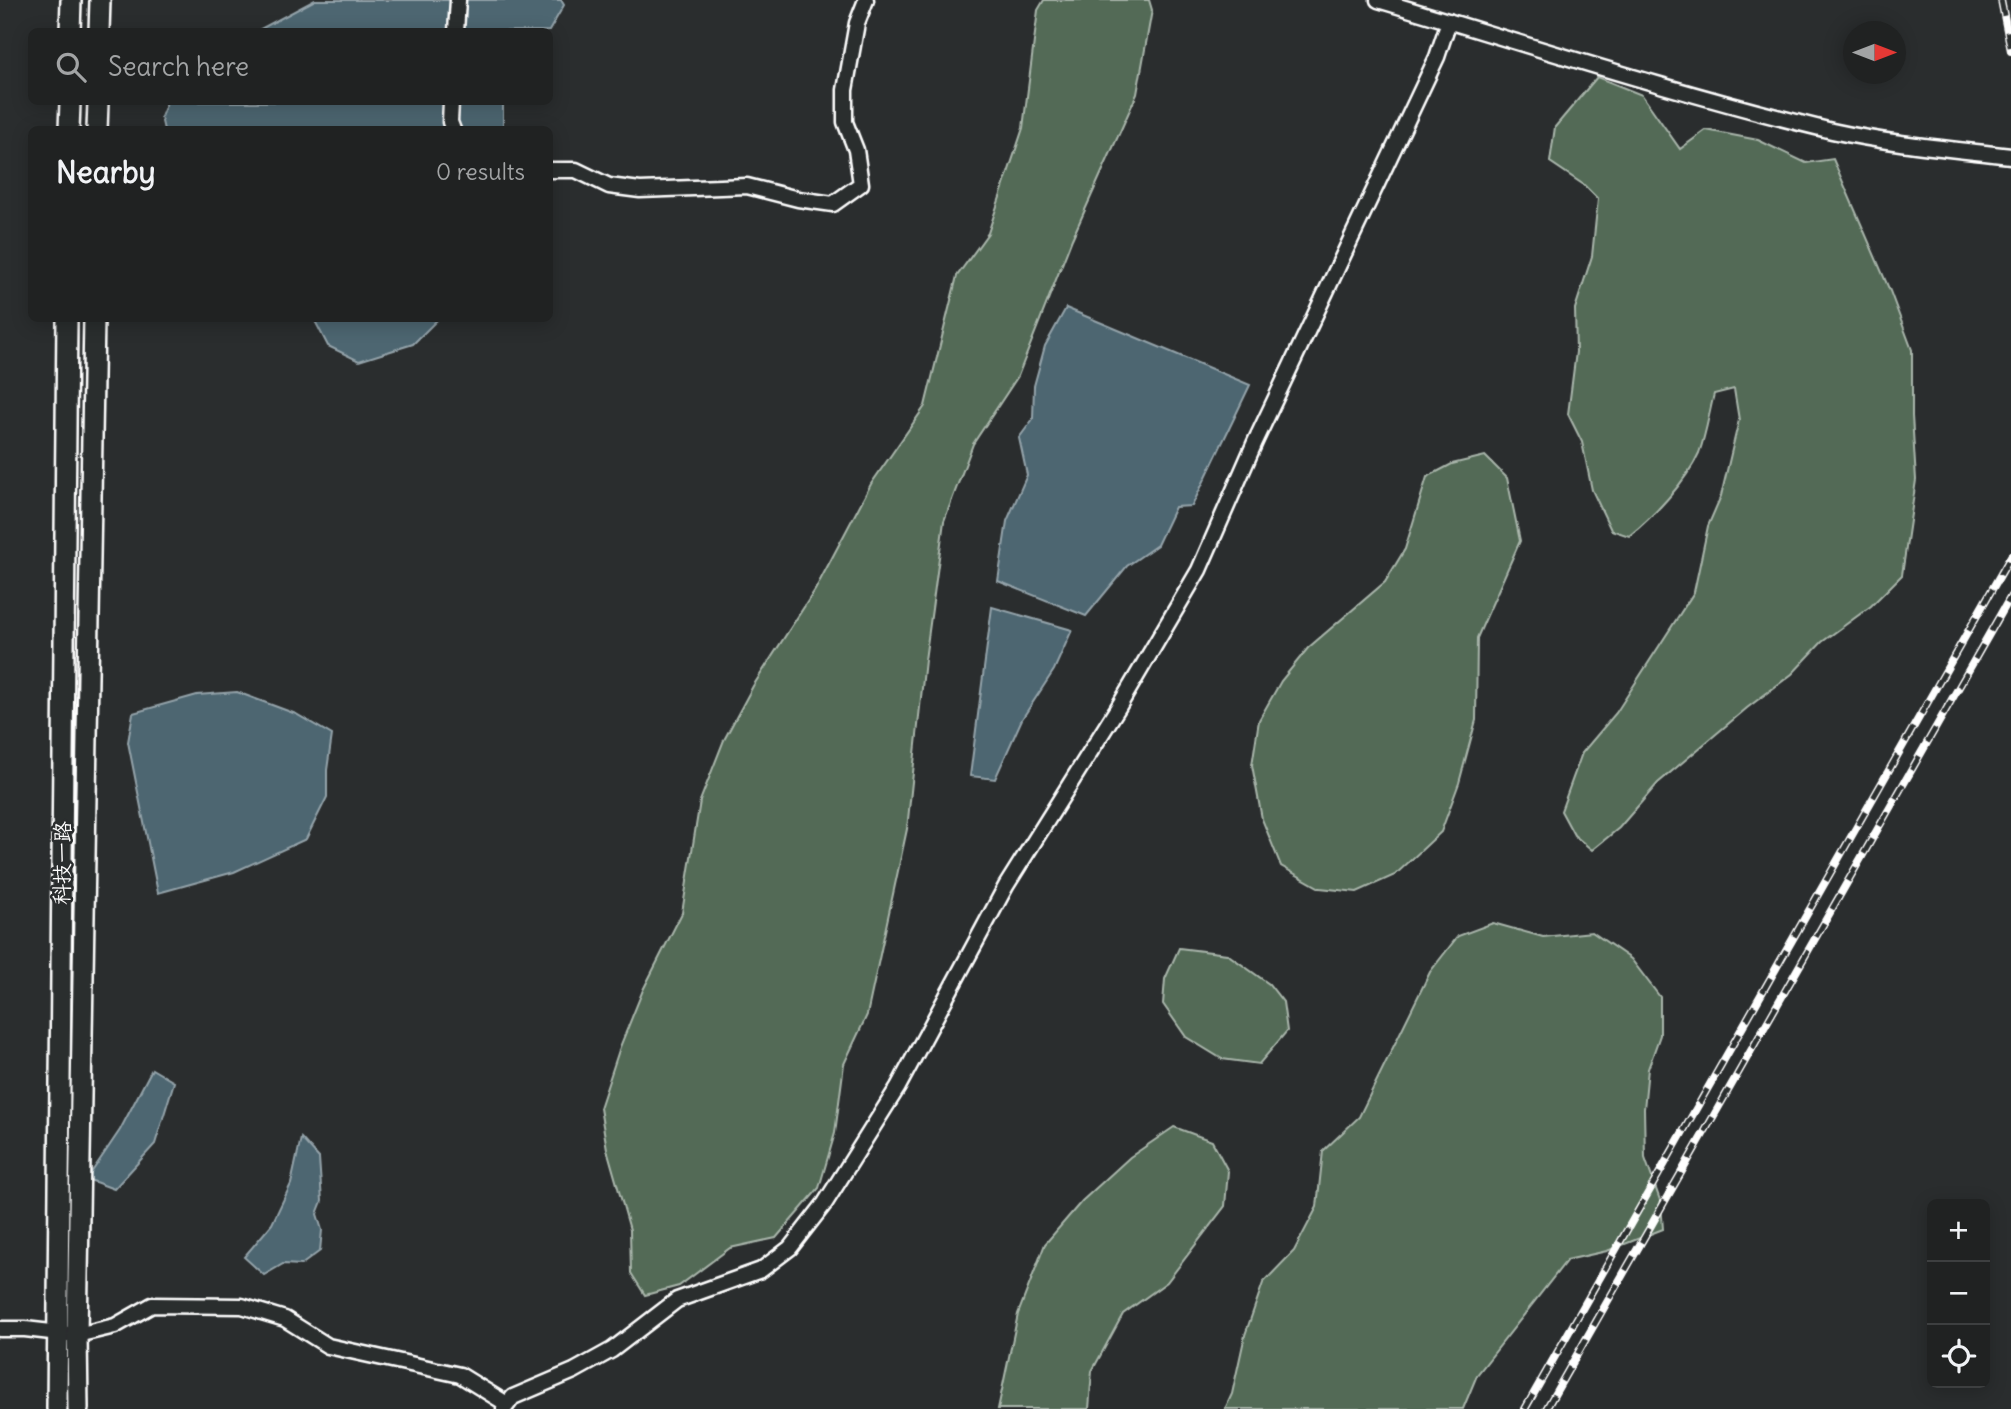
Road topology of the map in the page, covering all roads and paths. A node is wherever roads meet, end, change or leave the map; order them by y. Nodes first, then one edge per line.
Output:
1 (71, 0) edge
2 (100, 0) edge
3 (458, 0) edge
4 (866, 0) edge
5 (1378, 0) edge
6 (1406, 4) edge
7 (1449, 21) junction
8 (70, 28) edge
9 (99, 28) edge
10 (456, 28) edge
11 (70, 105) edge
12 (98, 105) edge
13 (452, 105) edge
14 (69, 126) edge
15 (97, 126) edge
16 (452, 126) edge
17 (2011, 156) edge
18 (553, 170) edge
19 (67, 322) edge
20 (94, 322) edge
21 (0, 1329) edge
22 (56, 1332) junction
23 (77, 1335) junction
24 (506, 1407) edge
25 (57, 1409) edge
26 (78, 1409) edge

1 - 8 main road
2 - 9 main road
3 - 10 street
4 - 18 street
5 - 6 street
6 - 7 street
7 - 17 street
7 - 24 street
11 - 14 main road
12 - 15 main road
13 - 16 street
19 - 22 main road, 科技一路
20 - 23 main road, 科技一路
21 - 22 street
22 - 23 street
22 - 25 main road, 科技一路
23 - 24 street
23 - 26 main road, 科技一路

